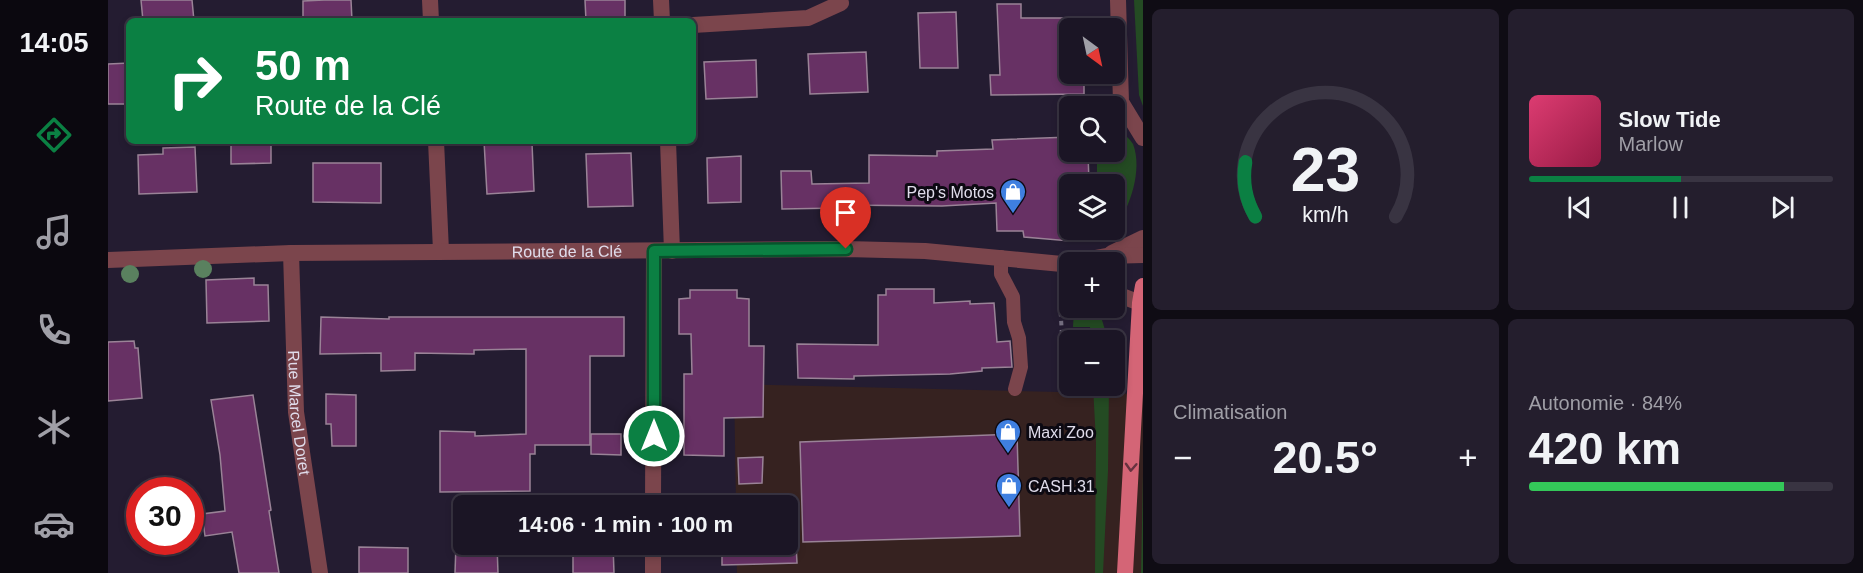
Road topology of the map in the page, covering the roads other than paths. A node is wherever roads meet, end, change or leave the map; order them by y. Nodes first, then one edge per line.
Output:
1 (430, 0) edge
2 (661, 0) edge
3 (1118, 0) edge
4 (841, 3) dead end
5 (431, 18) edge
6 (662, 18) edge
7 (696, 25) edge
8 (1143, 138) edge
9 (436, 144) edge
10 (668, 144) edge
11 (1143, 238) edge
12 (672, 250) junction
13 (441, 251) junction
14 (654, 251) junction
15 (1114, 252) edge
16 (291, 253) junction
17 (1125, 255) edge
18 (1143, 255) edge
19 (1001, 257) junction
20 (108, 260) edge
21 (1059, 270) edge
22 (1143, 286) edge
23 (1125, 297) edge
24 (1140, 303) junction
25 (1015, 389) dead end
26 (653, 495) edge
27 (653, 555) edge
28 (320, 573) edge
29 (653, 573) edge
30 (1125, 573) edge

1 - 5 street
2 - 6 street
3 - 8 street
4 - 7 street
9 - 13 street
10 - 12 street
11 - 15 street, Route de la Clé
12 - 14 street, Route de la Clé
12 - 19 street, Route de la Clé
13 - 14 street, Route de la Clé
13 - 16 street, Route de la Clé
14 - 26 street
16 - 20 street, Route de la Clé
16 - 28 street, Rue Marcel Doret
17 - 18 street, Route de la Clé
19 - 21 street, Route de la Clé
19 - 25 lane
22 - 24 main road
23 - 24 street
24 -> 30 main road
27 - 29 street

